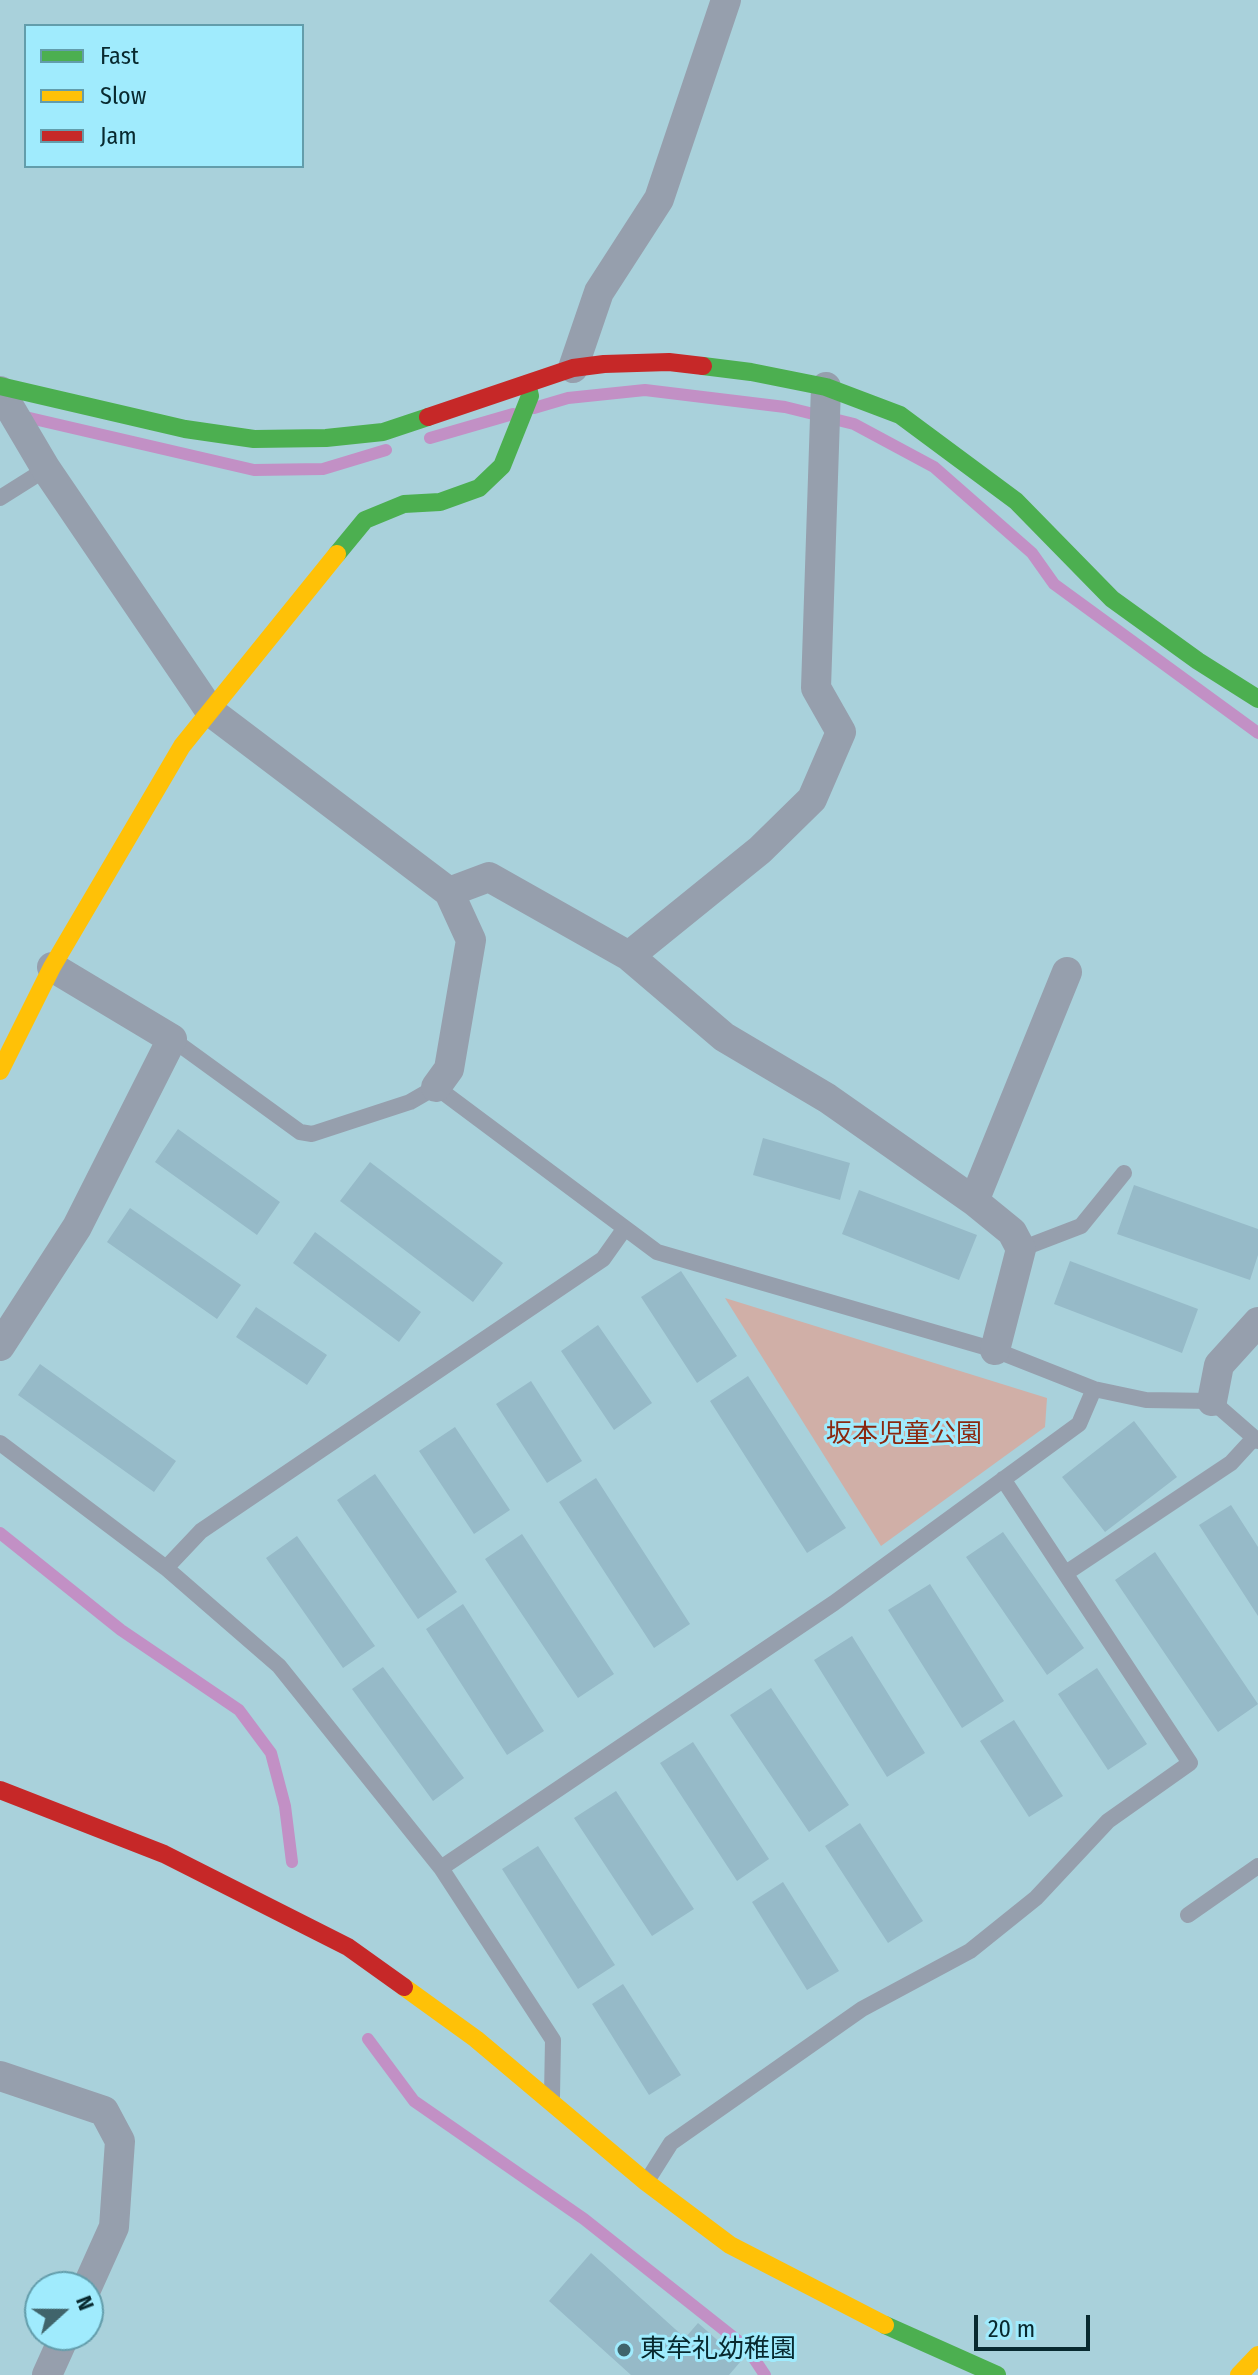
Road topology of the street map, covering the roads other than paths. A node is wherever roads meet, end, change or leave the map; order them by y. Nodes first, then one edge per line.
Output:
1 (726, 0) edge
2 (573, 368) junction
3 (527, 384) junction
4 (826, 387) junction
5 (0, 389) edge
6 (46, 469) junction
7 (0, 498) edge
8 (1258, 699) edge
9 (211, 712) junction
10 (449, 892) junction
11 (629, 956) junction
12 (52, 967) junction
13 (1067, 972) dead end
14 (172, 1039) junction
15 (0, 1071) edge
16 (436, 1087) junction
17 (1124, 1173) dead end
18 (974, 1201) junction
19 (625, 1228) junction
20 (1021, 1249) junction
21 (1258, 1322) edge
22 (0, 1346) edge
23 (995, 1350) junction
24 (1094, 1389) junction
25 (1212, 1401) junction
26 (1256, 1439) edge
27 (0, 1443) edge
28 (1003, 1479) junction
29 (166, 1568) junction
30 (1066, 1573) junction
31 (0, 1790) edge
32 (1258, 1866) edge
33 (441, 1868) junction
34 (1188, 1915) dead end
35 (0, 2076) edge
36 (552, 2102) junction
37 (646, 2182) junction
38 (94, 2271) edge
39 (58, 2351) edge
40 (1258, 2355) edge
41 (47, 2375) edge
42 (997, 2375) edge
43 (1239, 2375) edge

1 - 2 street
2 - 3 street
2 - 4 street
3 - 5 street
3 - 9 street
4 - 8 street
4 - 11 street
5 - 6 street
6 - 7 lane
6 - 9 street
9 - 10 street
9 - 12 street
10 - 11 street
10 - 16 street
11 - 18 street
12 - 14 street
12 - 15 street
13 - 18 street
14 - 16 lane
14 - 22 street
16 - 19 lane
17 - 20 lane
18 - 20 street
19 - 23 lane
19 - 29 lane
20 - 23 street
21 - 25 street
23 - 24 lane
24 - 25 lane
24 - 28 lane
25 - 26 lane
26 - 30 lane
27 - 29 lane
28 - 30 lane
28 - 33 lane
29 - 33 lane
30 - 37 lane
31 - 36 street
32 - 34 lane
33 - 36 lane
35 - 38 street
36 - 37 street
37 - 42 street
39 - 41 street
40 - 43 street

